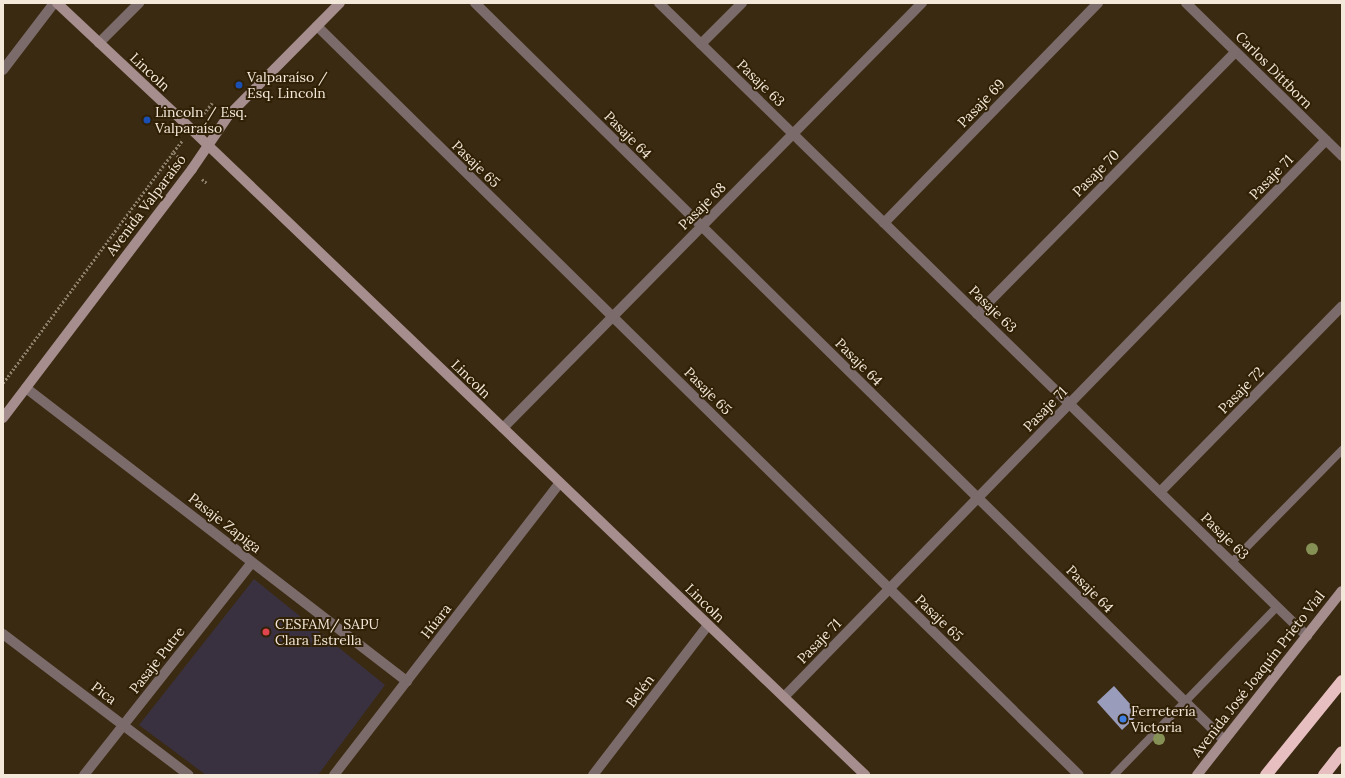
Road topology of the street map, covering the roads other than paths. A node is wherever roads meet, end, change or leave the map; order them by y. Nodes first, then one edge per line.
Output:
1 (54, 3) edge
2 (57, 3) edge
3 (139, 3) edge
4 (340, 3) edge
5 (475, 3) edge
6 (659, 3) edge
7 (742, 3) edge
8 (922, 3) edge
9 (1098, 3) edge
10 (1186, 3) edge
11 (317, 26) junction
12 (99, 43) junction
13 (701, 44) junction
14 (1236, 52) junction
15 (3, 70) edge
16 (793, 134) junction
17 (1326, 140) junction
18 (208, 146) junction
19 (1342, 156) edge
20 (884, 223) junction
21 (702, 226) junction
22 (1342, 306) edge
23 (977, 314) junction
24 (612, 317) junction
25 (26, 388) junction
26 (1070, 404) junction
27 (3, 418) edge
28 (503, 428) junction
29 (1342, 450) edge
30 (560, 483) junction
31 (1160, 492) junction
32 (978, 498) junction
33 (252, 562) junction
34 (1232, 562) junction
35 (889, 589) junction
36 (1342, 591) edge
37 (1277, 607) junction
38 (708, 625) junction
39 (3, 634) edge
40 (1307, 636) junction
41 (407, 681) junction
42 (1342, 681) edge
43 (784, 698) junction
44 (1184, 701) junction
45 (123, 725) junction
46 (1224, 740) junction
47 (1342, 752) edge
48 (859, 773) edge
49 (84, 775) edge
50 (189, 775) edge
51 (334, 775) edge
52 (593, 775) edge
53 (1079, 775) edge
54 (1114, 775) edge
55 (1197, 775) edge
56 (1266, 775) edge
57 (1324, 775) edge

1 - 15 street
2 - 12 street, Lincoln
3 - 12 street
4 - 11 street, Avenida Valparaíso
5 - 21 street, Pasaje 64
6 - 13 street, Pasaje 63
7 - 13 street
8 - 16 street, Pasaje 68
9 - 20 street, Pasaje 69
10 - 14 street, Carlos Dittborn
11 - 18 street, Avenida Valparaíso
11 - 24 street, Pasaje 65
12 - 18 street, Lincoln
13 - 16 street, Pasaje 63
14 - 17 street, Carlos Dittborn
14 - 23 street, Pasaje 70
16 - 20 street, Pasaje 63
16 - 21 street, Pasaje 68
17 - 19 street, Carlos Dittborn
17 - 26 street, Pasaje 71
18 - 25 street, Avenida Valparaíso
18 - 28 street, Lincoln
20 - 23 street, Pasaje 63
21 - 24 street, Pasaje 68
21 - 32 street, Pasaje 64
22 - 31 street, Pasaje 72
23 - 26 street, Pasaje 63
24 - 28 street, Pasaje 68
24 - 35 street, Pasaje 65
25 - 27 street, Avenida Valparaíso
25 - 33 street, Pasaje Zapiga
26 - 31 street, Pasaje 63
26 - 32 street, Pasaje 71
28 - 30 street, Lincoln
29 - 34 lane
30 - 38 street, Lincoln
30 - 41 street, Húara
31 - 34 street, Pasaje 63
32 - 35 street, Pasaje 71
32 - 44 street, Pasaje 64
33 - 41 street, Pasaje Zapiga
33 - 45 street, Pasaje Putre
34 - 37 street, Pasaje 63
35 - 43 street, Pasaje 71
35 - 53 street, Pasaje 65
36 - 40 street, Avenida José Joaquín Prieto Vial
37 - 40 street, Pasaje 63
37 - 44 lane
38 - 43 street, Lincoln
38 - 52 street, Belén
39 - 45 street, Pica
40 - 46 street, Avenida José Joaquín Prieto Vial
41 - 51 street, Húara
42 - 56 highway
43 - 48 street, Lincoln
44 - 46 street, Pasaje 64
44 - 54 lane
45 - 49 street, Pasaje Putre
45 - 50 street, Pica
46 - 55 street, Avenida José Joaquín Prieto Vial
47 - 57 highway

